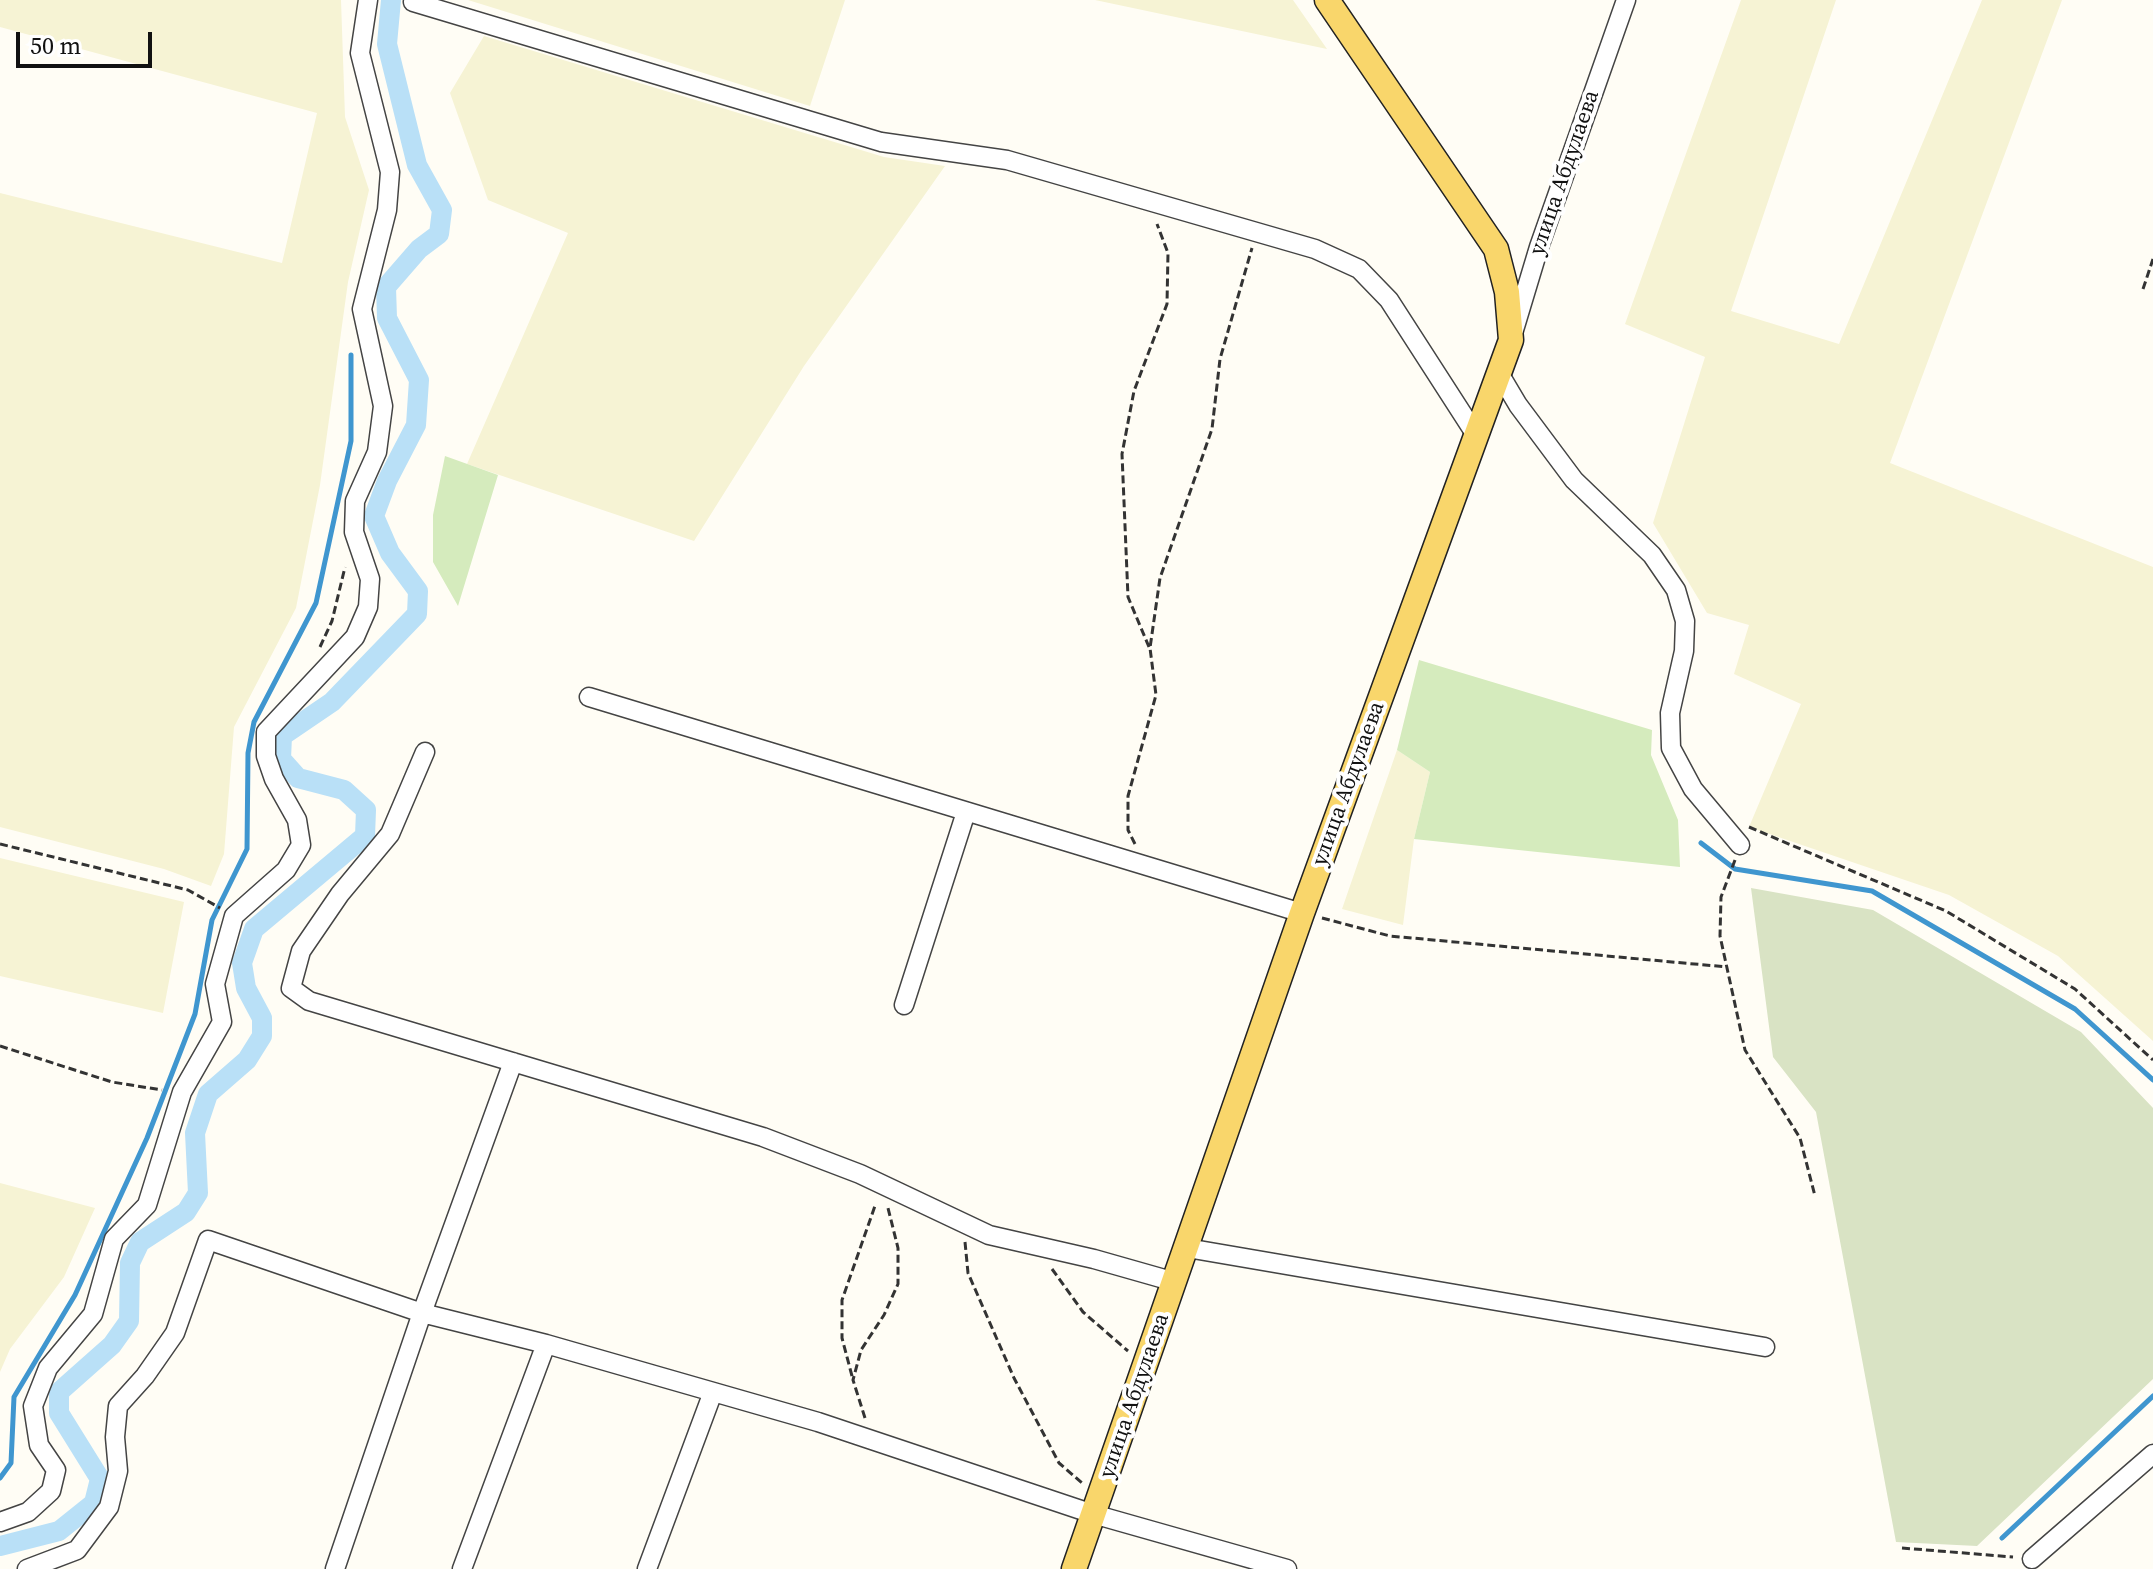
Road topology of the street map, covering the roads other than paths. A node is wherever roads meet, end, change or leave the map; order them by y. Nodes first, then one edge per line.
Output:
1 (368, 0) edge
2 (1327, 0) edge
3 (1626, 0) edge
4 (413, 2) dead end
5 (1511, 340) junction
6 (1499, 373) junction
7 (1476, 435) junction
8 (589, 697) dead end
9 (425, 752) dead end
10 (966, 812) junction
11 (1740, 845) road end
12 (1302, 913) junction
13 (904, 1005) dead end
14 (513, 1062) junction
15 (1187, 1248) junction
16 (1175, 1282) junction
17 (422, 1313) junction
18 (546, 1344) junction
19 (1765, 1347) dead end
20 (713, 1392) junction
21 (2153, 1454) edge
22 (1096, 1506) junction
23 (0, 1522) edge
24 (2032, 1559) road end
25 (27, 1569) edge
26 (335, 1569) edge
27 (462, 1569) edge
28 (647, 1569) edge
29 (1074, 1569) edge
30 (1287, 1569) edge

1 - 23 street
2 - 5 main road
3 - 5 street, улица Абдулаева
4 - 7 street
5 - 6 main road, улица Абдулаева
6 - 7 main road, улица Абдулаева
6 - 11 street
7 - 12 main road, улица Абдулаева
8 - 10 street
9 - 14 street
10 - 12 street
10 - 13 street
12 - 15 main road, улица Абдулаева
14 - 16 street
14 - 17 street
15 - 16 main road, улица Абдулаева
15 - 19 street
16 - 22 main road, улица Абдулаева
17 - 18 street
17 - 25 street
17 - 26 street
18 - 20 street
18 - 27 street
20 - 22 street
20 - 28 street
21 - 24 street
22 - 29 main road, улица Абдулаева
22 - 30 street

